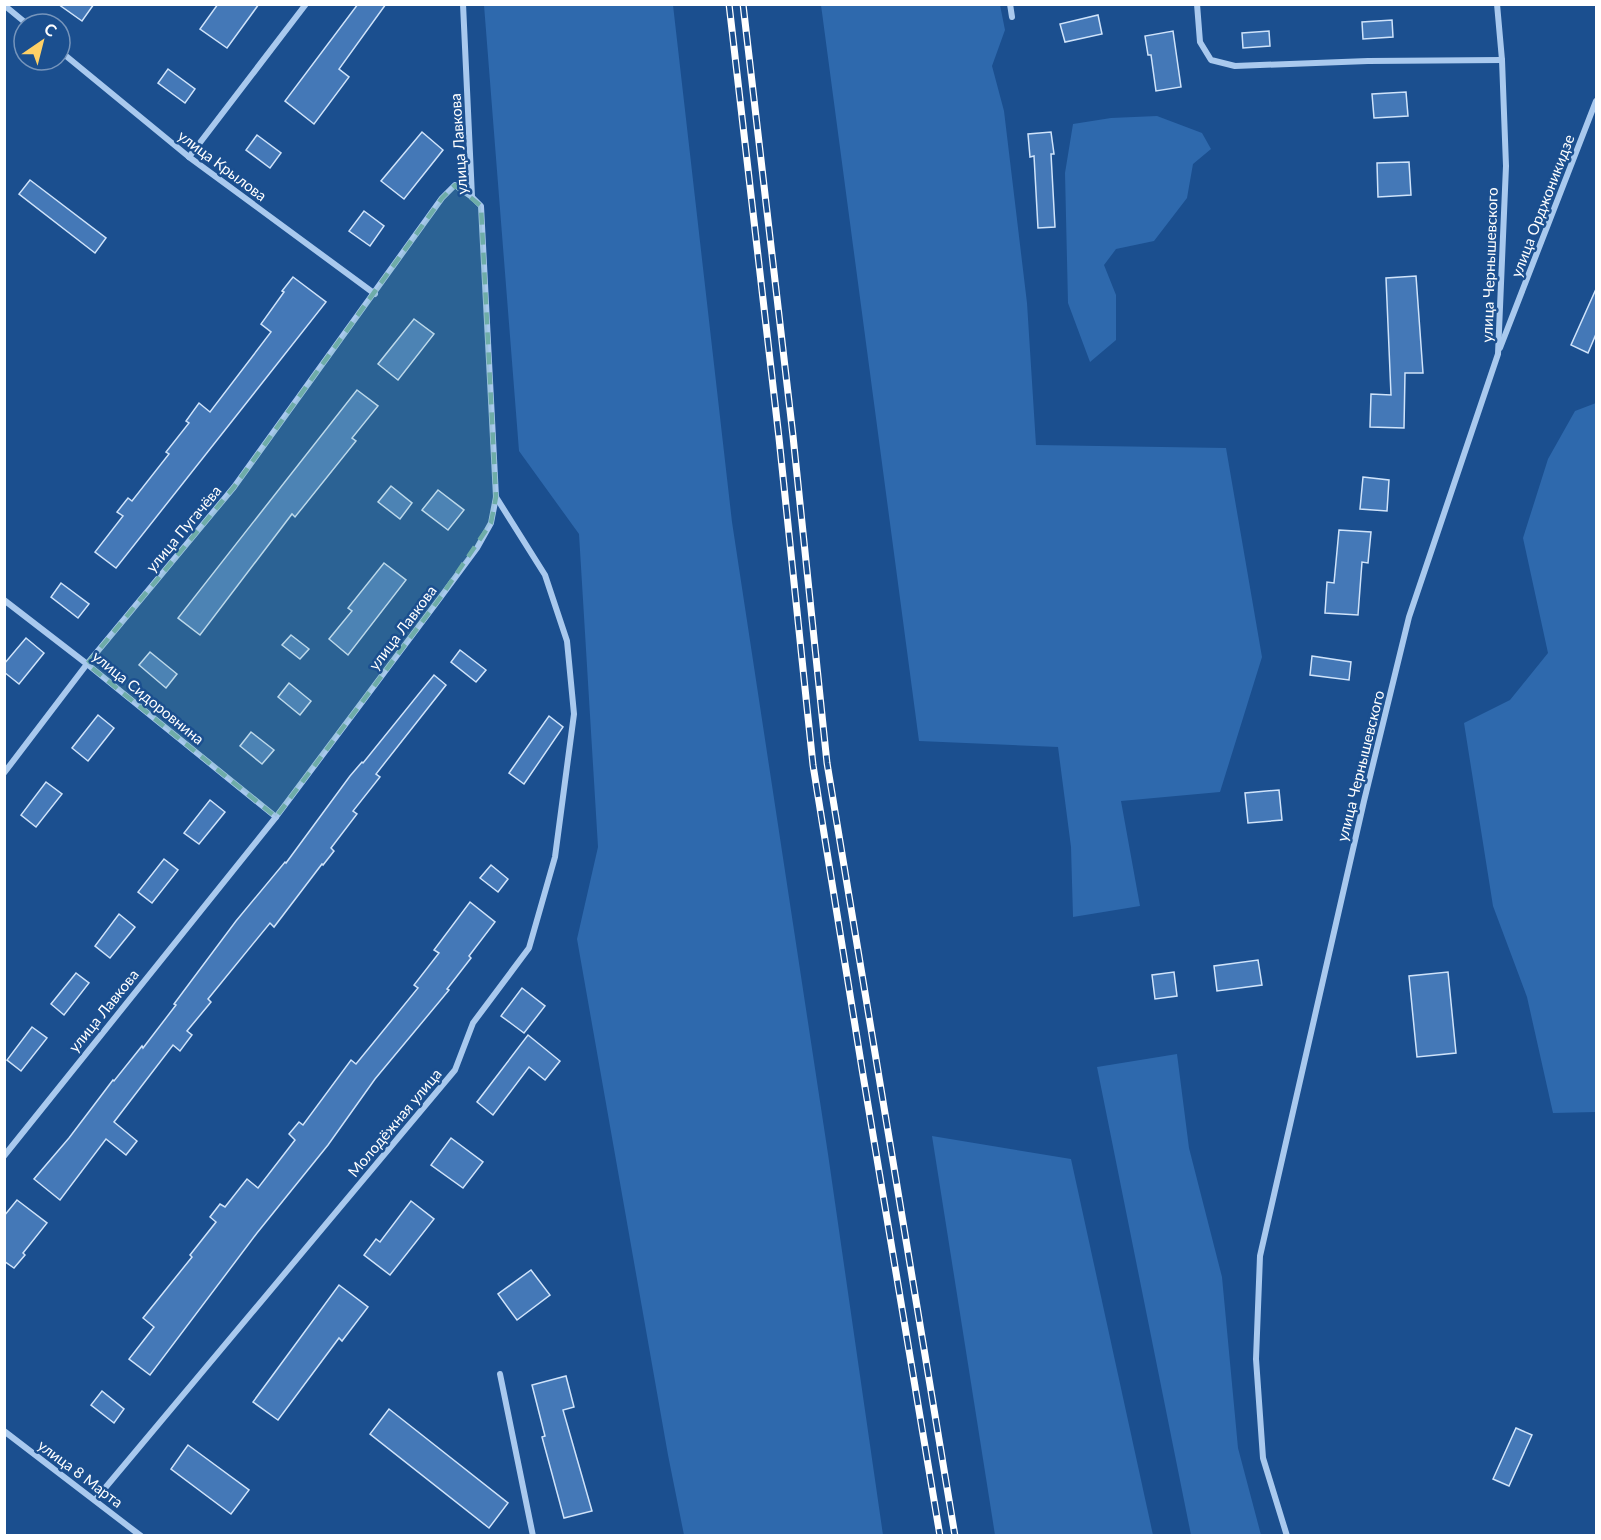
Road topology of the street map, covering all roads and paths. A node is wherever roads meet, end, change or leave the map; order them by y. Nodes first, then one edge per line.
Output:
1 (306, 4) edge
2 (463, 4) edge
3 (1010, 4) edge
4 (1197, 4) edge
5 (1497, 4) edge
6 (1012, 17) dead end
7 (1502, 60) junction
8 (72, 61) edge
9 (1596, 101) edge
10 (189, 157) junction
11 (472, 197) junction
12 (375, 294) junction
13 (1498, 354) junction
14 (496, 497) junction
15 (4, 600) edge
16 (87, 664) junction
17 (4, 773) edge
18 (276, 817) junction
19 (4, 1156) edge
20 (500, 1374) dead end
21 (4, 1431) edge
22 (95, 1500) junction
23 (141, 1536) edge
24 (533, 1536) edge
25 (1287, 1536) edge

1 - 10 street
2 - 11 street, улица Лавкова
3 - 6 street
4 - 7 street
5 - 7 street, улица Чернышевского
7 - 13 street, улица Чернышевского
8 - 10 street, улица Крылова
9 - 13 street, улица Орджоникидзе
10 - 12 street, улица Крылова
11 - 12 street, улица Пугачёва
11 - 14 street, улица Лавкова
12 - 16 street, улица Пугачёва
13 - 25 street, улица Чернышевского
14 - 18 street, улица Лавкова
14 - 22 street, Молодёжная улица
15 - 16 street, улица Сидоровнина
16 - 17 street, улица Пугачёва
16 - 18 street, улица Сидоровнина
18 - 19 street, улица Лавкова
20 - 24 street
21 - 22 street, улица 8 Марта
22 - 23 street, улица 8 Марта

